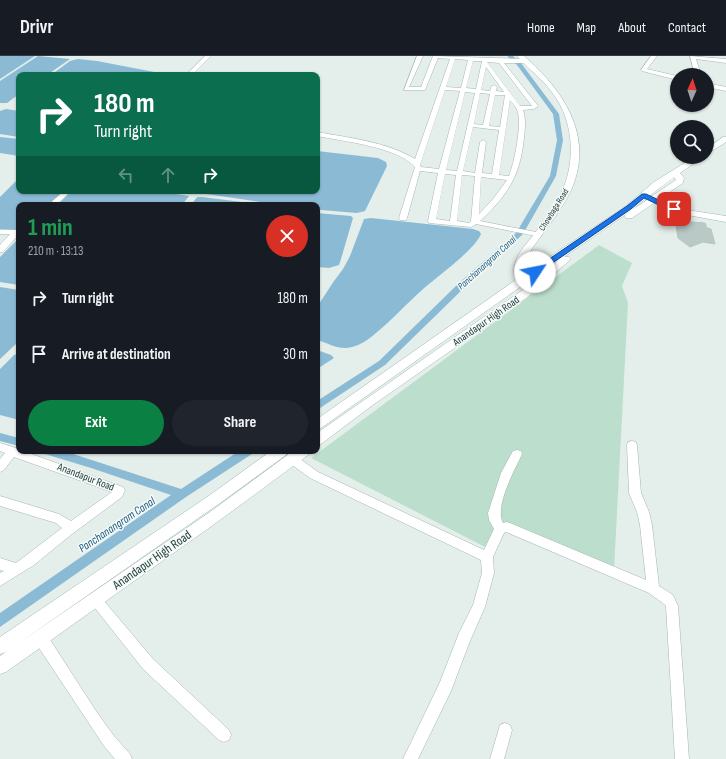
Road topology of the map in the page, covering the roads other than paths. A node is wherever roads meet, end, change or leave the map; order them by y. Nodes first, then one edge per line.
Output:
1 (208, 56) edge
2 (420, 56) edge
3 (436, 56) edge
4 (654, 56) edge
5 (453, 57) junction
6 (693, 57) edge
7 (470, 59) junction
8 (522, 59) edge
9 (485, 61) junction
10 (502, 61) junction
11 (726, 62) edge
12 (697, 68) edge
13 (192, 72) edge
14 (670, 76) edge
15 (496, 77) junction
16 (714, 86) edge
17 (443, 88) junction
18 (726, 89) edge
19 (463, 90) junction
20 (478, 91) junction
21 (493, 93) junction
22 (508, 94) junction
23 (519, 108) junction
24 (470, 125) junction
25 (486, 127) junction
26 (503, 129) junction
27 (320, 135) edge
28 (726, 139) edge
29 (483, 142) dead end
30 (714, 147) edge
31 (688, 164) edge
32 (418, 166) junction
33 (442, 171) junction
34 (460, 173) junction
35 (674, 173) junction
36 (478, 175) junction
37 (495, 177) junction
38 (511, 178) junction
39 (65, 194) edge
40 (644, 195) junction
41 (654, 200) junction
42 (55, 202) edge
43 (403, 218) dead end
44 (726, 219) edge
45 (475, 222) junction
46 (453, 224) junction
47 (0, 232) edge
48 (16, 232) edge
49 (16, 233) edge
50 (538, 235) junction
51 (0, 250) edge
52 (523, 280) junction
53 (532, 286) junction
54 (320, 423) edge
55 (320, 438) edge
56 (632, 445) dead end
57 (0, 447) edge
58 (12, 452) junction
59 (16, 453) edge
60 (18, 454) edge
61 (292, 454) edge
62 (517, 454) dead end
63 (0, 467) edge
64 (0, 501) edge
65 (500, 529) junction
66 (68, 530) junction
67 (487, 557) junction
68 (0, 564) edge
69 (17, 570) junction
70 (0, 580) edge
71 (653, 589) junction
72 (95, 599) junction
73 (40, 637) junction
74 (0, 646) edge
75 (0, 666) edge
76 (505, 730) dead end
77 (224, 735) dead end
78 (124, 759) edge
79 (410, 759) edge
80 (497, 759) edge
81 (682, 759) edge

1 - 13 street
2 - 3 street
3 - 5 street
4 - 14 street
5 - 7 street
5 - 17 street
6 - 11 street
6 - 12 street
7 - 9 street
7 - 19 street
8 - 10 street
8 - 50 main road, Chowbaga Road
9 - 10 street
9 - 15 street
9 - 20 street
10 - 23 street
15 - 21 street
15 - 22 street
16 - 18 street
17 - 19 street
17 - 32 street
19 - 20 street
19 - 33 street
20 - 21 street
20 - 24 street
21 - 22 street
21 - 25 street
22 - 23 street
22 - 26 street
23 - 38 street
24 - 25 street
24 - 34 street
25 - 26 street
26 - 37 street
27 - 32 street
28 - 30 main road
29 - 36 street
31 - 35 main road
32 - 33 street
32 - 43 street
33 - 34 street
33 - 46 street
34 - 36 street
34 - 46 street
35 - 40 main road, Anandapur High Road
35 - 41 main road, Anandapur High Road
36 - 37 street
36 - 45 street
37 - 38 street
38 - 45 street
39 - 42 street
40 - 41 main road
40 - 52 main road, Anandapur High Road
41 - 44 main road
41 - 53 main road, Anandapur High Road
45 - 46 street
45 - 50 street
47 - 48 street
49 - 51 street
50 - 52 main road, Chowbaga Road
52 - 53 main road
52 - 54 main road, Anandapur High Road
53 - 55 main road, Anandapur High Road
56 - 71 street
57 - 58 street, Anandapur Road
58 - 59 street, Anandapur Road
58 - 63 street
60 - 66 street, Anandapur Road
61 - 67 street
61 - 72 main road, Anandapur High Road
61 - 74 main road, Anandapur High Road
62 - 65 street
64 - 66 street
65 - 67 street
65 - 71 street
66 - 69 street, Anandapur Road
67 - 79 street
68 - 69 street
69 - 70 street, Anandapur Road
71 - 81 street
72 - 73 main road, Anandapur High Road
72 - 77 street
73 - 75 main road, Anandapur High Road
73 - 78 street
76 - 80 street

